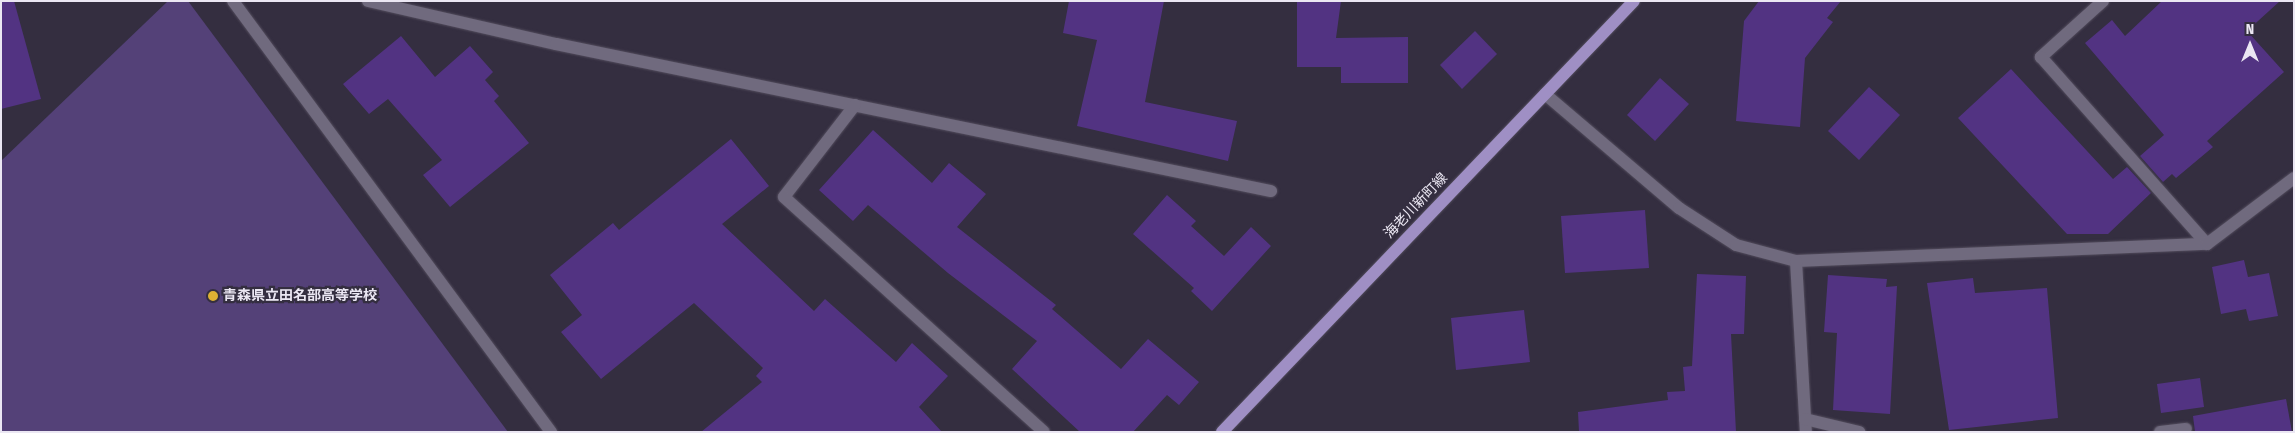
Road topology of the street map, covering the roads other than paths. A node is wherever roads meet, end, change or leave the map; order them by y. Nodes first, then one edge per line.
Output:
1 (233, 1) edge
2 (368, 1) edge
3 (1634, 1) edge
4 (2103, 1) edge
5 (1545, 94) junction
6 (855, 105) junction
7 (2294, 178) edge
8 (1271, 191) dead end
9 (2207, 244) junction
10 (1796, 261) junction
11 (1806, 426) edge
12 (2186, 429) dead end
13 (551, 432) edge
14 (1044, 432) edge
15 (1222, 432) edge
16 (1860, 432) edge
17 (2160, 432) edge

1 - 13 street
2 - 6 street
3 - 5 main road, 海老川新町線
4 - 9 street
5 - 10 street
5 - 15 main road, 海老川新町線
6 - 8 street
6 - 14 street
7 - 9 street
9 - 10 street
10 - 11 street
11 - 16 street
12 - 17 street

